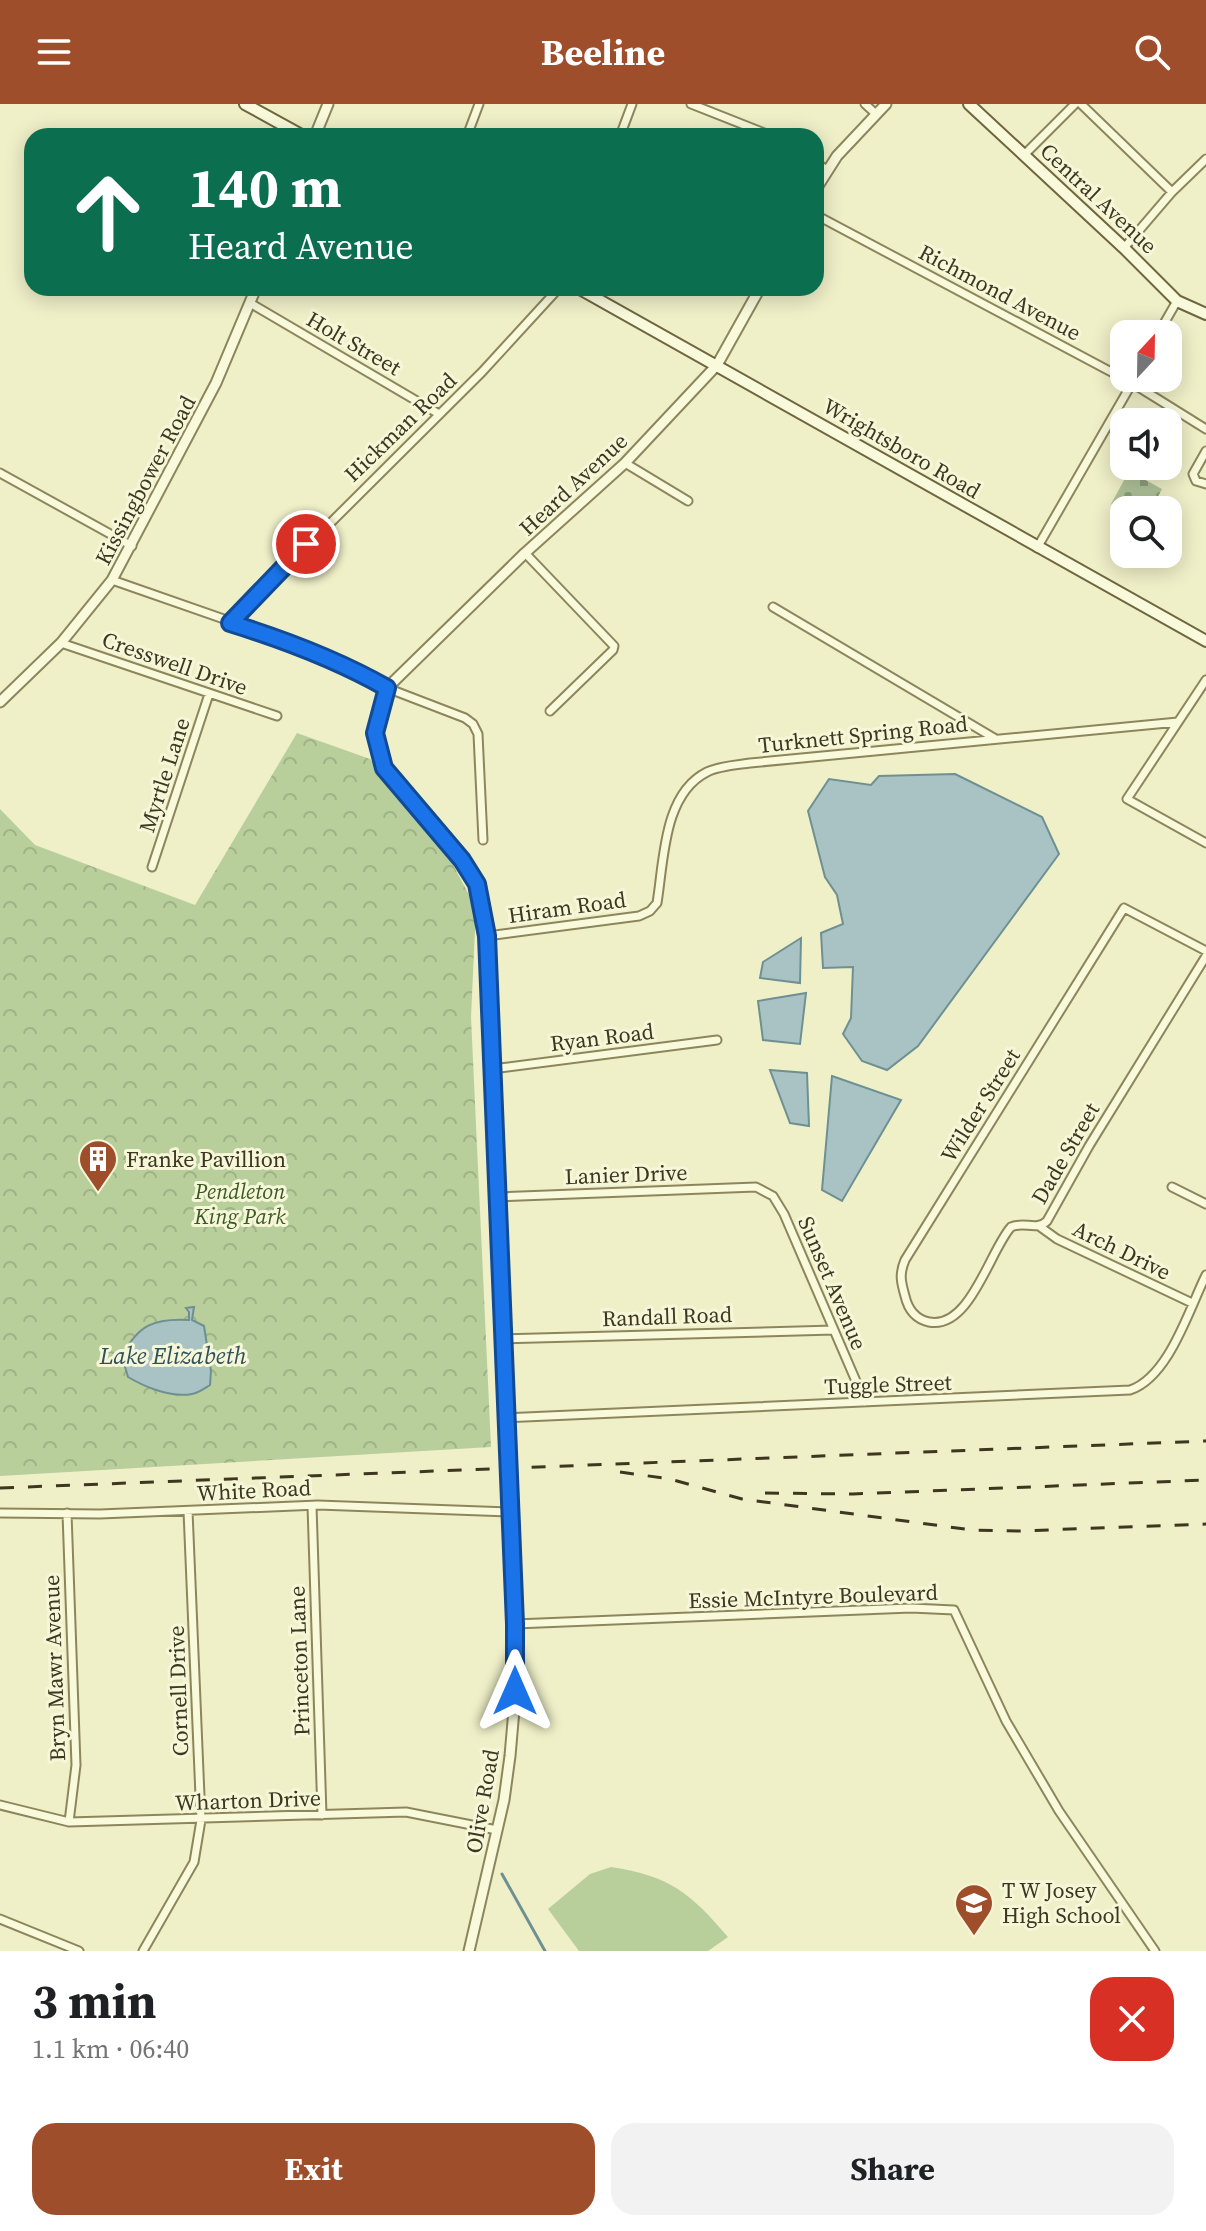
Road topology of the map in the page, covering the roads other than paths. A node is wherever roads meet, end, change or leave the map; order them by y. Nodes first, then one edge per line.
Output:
1 (245, 104) edge
2 (328, 104) edge
3 (479, 104) edge
4 (632, 104) edge
5 (691, 104) edge
6 (865, 104) edge
7 (886, 104) edge
8 (969, 104) edge
9 (1078, 104) edge
10 (876, 114) junction
11 (288, 128) edge
12 (318, 128) edge
13 (470, 128) edge
14 (623, 128) edge
15 (752, 128) edge
16 (1024, 155) junction
17 (1206, 159) edge
18 (824, 168) edge
19 (827, 170) junction
20 (824, 175) edge
21 (1172, 192) junction
22 (824, 219) edge
23 (1124, 248) junction
24 (253, 296) edge
25 (551, 296) edge
26 (592, 296) edge
27 (756, 296) edge
28 (1177, 301) junction
29 (250, 303) junction
30 (1206, 314) edge
31 (1166, 320) edge
32 (717, 365) junction
33 (1110, 368) edge
34 (1127, 392) edge
35 (1152, 392) edge
36 (439, 414) junction
37 (1206, 429) edge
38 (1206, 451) edge
39 (625, 463) junction
40 (0, 473) edge
41 (1206, 484) edge
42 (688, 501) dead end
43 (132, 546) junction
44 (1037, 548) junction
45 (525, 553) junction
46 (112, 580) junction
47 (773, 607) dead end
48 (230, 623) junction
49 (1206, 641) edge
50 (61, 643) junction
51 (1206, 680) edge
52 (387, 688) junction
53 (209, 694) junction
54 (0, 702) edge
55 (550, 711) dead end
56 (277, 716) dead end
57 (1178, 722) junction
58 (996, 739) junction
59 (483, 840) dead end
60 (1206, 843) edge
61 (152, 867) dead end
62 (650, 911) joint
63 (487, 936) junction
64 (1206, 954) edge
65 (717, 1040) dead end
66 (492, 1069) junction
67 (756, 1187) joint
68 (1172, 1187) dead end
69 (497, 1197) junction
70 (1206, 1204) edge
71 (1039, 1226) junction
72 (1206, 1275) edge
73 (1192, 1303) junction
74 (926, 1321) joint
75 (834, 1330) junction
76 (502, 1339) junction
77 (865, 1402) junction
78 (505, 1418) junction
79 (312, 1506) junction
80 (188, 1511) junction
81 (509, 1512) junction
82 (0, 1513) edge
83 (67, 1513) junction
84 (515, 1624) junction
85 (0, 1805) edge
86 (322, 1815) junction
87 (201, 1820) junction
88 (69, 1822) junction
89 (497, 1830) junction
90 (0, 1919) edge
91 (79, 1951) edge
92 (143, 1951) edge
93 (469, 1951) edge
94 (1155, 1951) edge

1 - 11 main road
2 - 12 street
3 - 13 street
4 - 14 street
5 - 15 street
6 - 10 street
7 - 10 street
8 - 16 main road, Central Avenue
9 - 16 street
9 - 21 street
10 - 19 street
16 - 23 main road, Central Avenue
17 - 21 street
18 - 19 street
19 - 20 street
21 - 23 street
22 - 33 street, Richmond Avenue
23 - 28 main road, Central Avenue
24 - 29 street, Kissingbower Road
25 - 36 street, Hickman Road
26 - 32 main road, Wrightsboro Road
27 - 32 street, Heard Avenue
28 - 30 main road, Central Avenue
28 - 31 street
29 - 36 street, Holt Street
29 - 43 street, Kissingbower Road
32 - 39 street, Heard Avenue
32 - 44 main road, Wrightsboro Road
34 - 44 street
35 - 37 street, Richmond Avenue
36 - 48 street, Hickman Road
38 - 41 street
39 - 42 street
39 - 45 street, Heard Avenue
40 - 43 street
43 - 46 street, Kissingbower Road
44 - 49 main road, Wrightsboro Road
45 - 52 street, Heard Avenue
45 - 55 street
46 - 48 street
46 - 50 street, Kissingbower Road
47 - 58 street
48 - 52 street
50 - 53 street, Cresswell Drive
50 - 54 street, Kissingbower Road
51 - 57 street
52 - 59 street
52 - 63 street
53 - 56 street, Cresswell Drive
53 - 61 street, Myrtle Lane
57 - 58 street, Turknett Spring Road
57 - 60 street
58 - 62 street, Turknett Spring Road
62 - 63 street, Hiram Road
63 - 66 street
64 - 71 street, Dade Street
64 - 74 street, Wilder Street
65 - 66 street, Ryan Road
66 - 69 street
67 - 69 street, Lanier Drive
67 - 75 street, Sunset Avenue
68 - 70 street
69 - 76 street
71 - 73 street, Arch Drive
71 - 74 street, Dade Street
72 - 73 street, Tuggle Street
73 - 77 street, Tuggle Street
75 - 76 street, Randall Road
75 - 77 street, Sunset Avenue
76 - 78 street
77 - 78 street, Tuggle Street
78 - 81 street
79 - 80 street, White Road
79 - 81 street, White Road
79 - 86 street, Princeton Lane
80 - 83 street, White Road
80 - 87 street, Cornell Drive
81 - 84 street, Olive Road
82 - 83 street, White Road
83 - 88 street, Bryn Mawr Avenue
84 - 89 street, Olive Road
84 - 94 street, Essie McIntyre Boulevard
85 - 88 street, Wharton Drive
86 - 87 street, Wharton Drive
86 - 89 street, Wharton Drive
87 - 88 street, Wharton Drive
87 - 92 street, Cornell Drive
89 - 93 street, Olive Road
90 - 91 street

